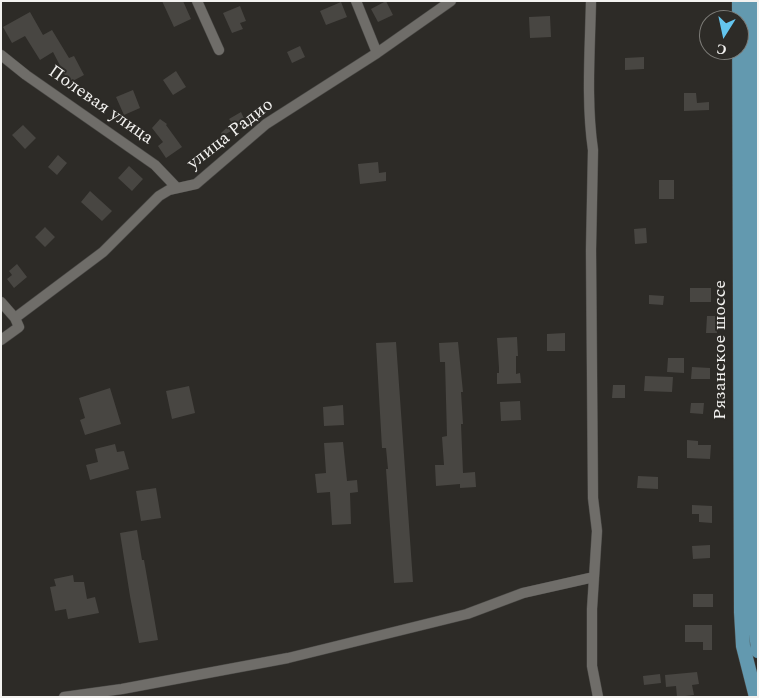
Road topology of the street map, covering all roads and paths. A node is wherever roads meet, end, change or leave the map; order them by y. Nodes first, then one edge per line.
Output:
1 (197, 1) edge
2 (356, 1) edge
3 (450, 1) edge
4 (591, 1) edge
5 (739, 1) edge
6 (751, 1) edge
7 (219, 50) dead end
8 (377, 53) junction
9 (1, 56) edge
10 (176, 188) junction
11 (1, 302) edge
12 (17, 322) junction
13 (1, 340) edge
14 (594, 577) junction
15 (758, 651) edge
16 (64, 697) edge
17 (598, 697) edge
18 (756, 697) edge

1 - 7 street
2 - 8 street
3 - 8 street, улица Радио
4 - 14 street
5 - 18 main road, Рязанское шоссе
6 - 15 main road, Рязанское шоссе
8 - 10 street, улица Радио
9 - 10 street, Полевая улица
10 - 12 street, улица Радио
11 - 12 street
12 - 13 street, улица Радио
14 - 16 street
14 - 17 street

